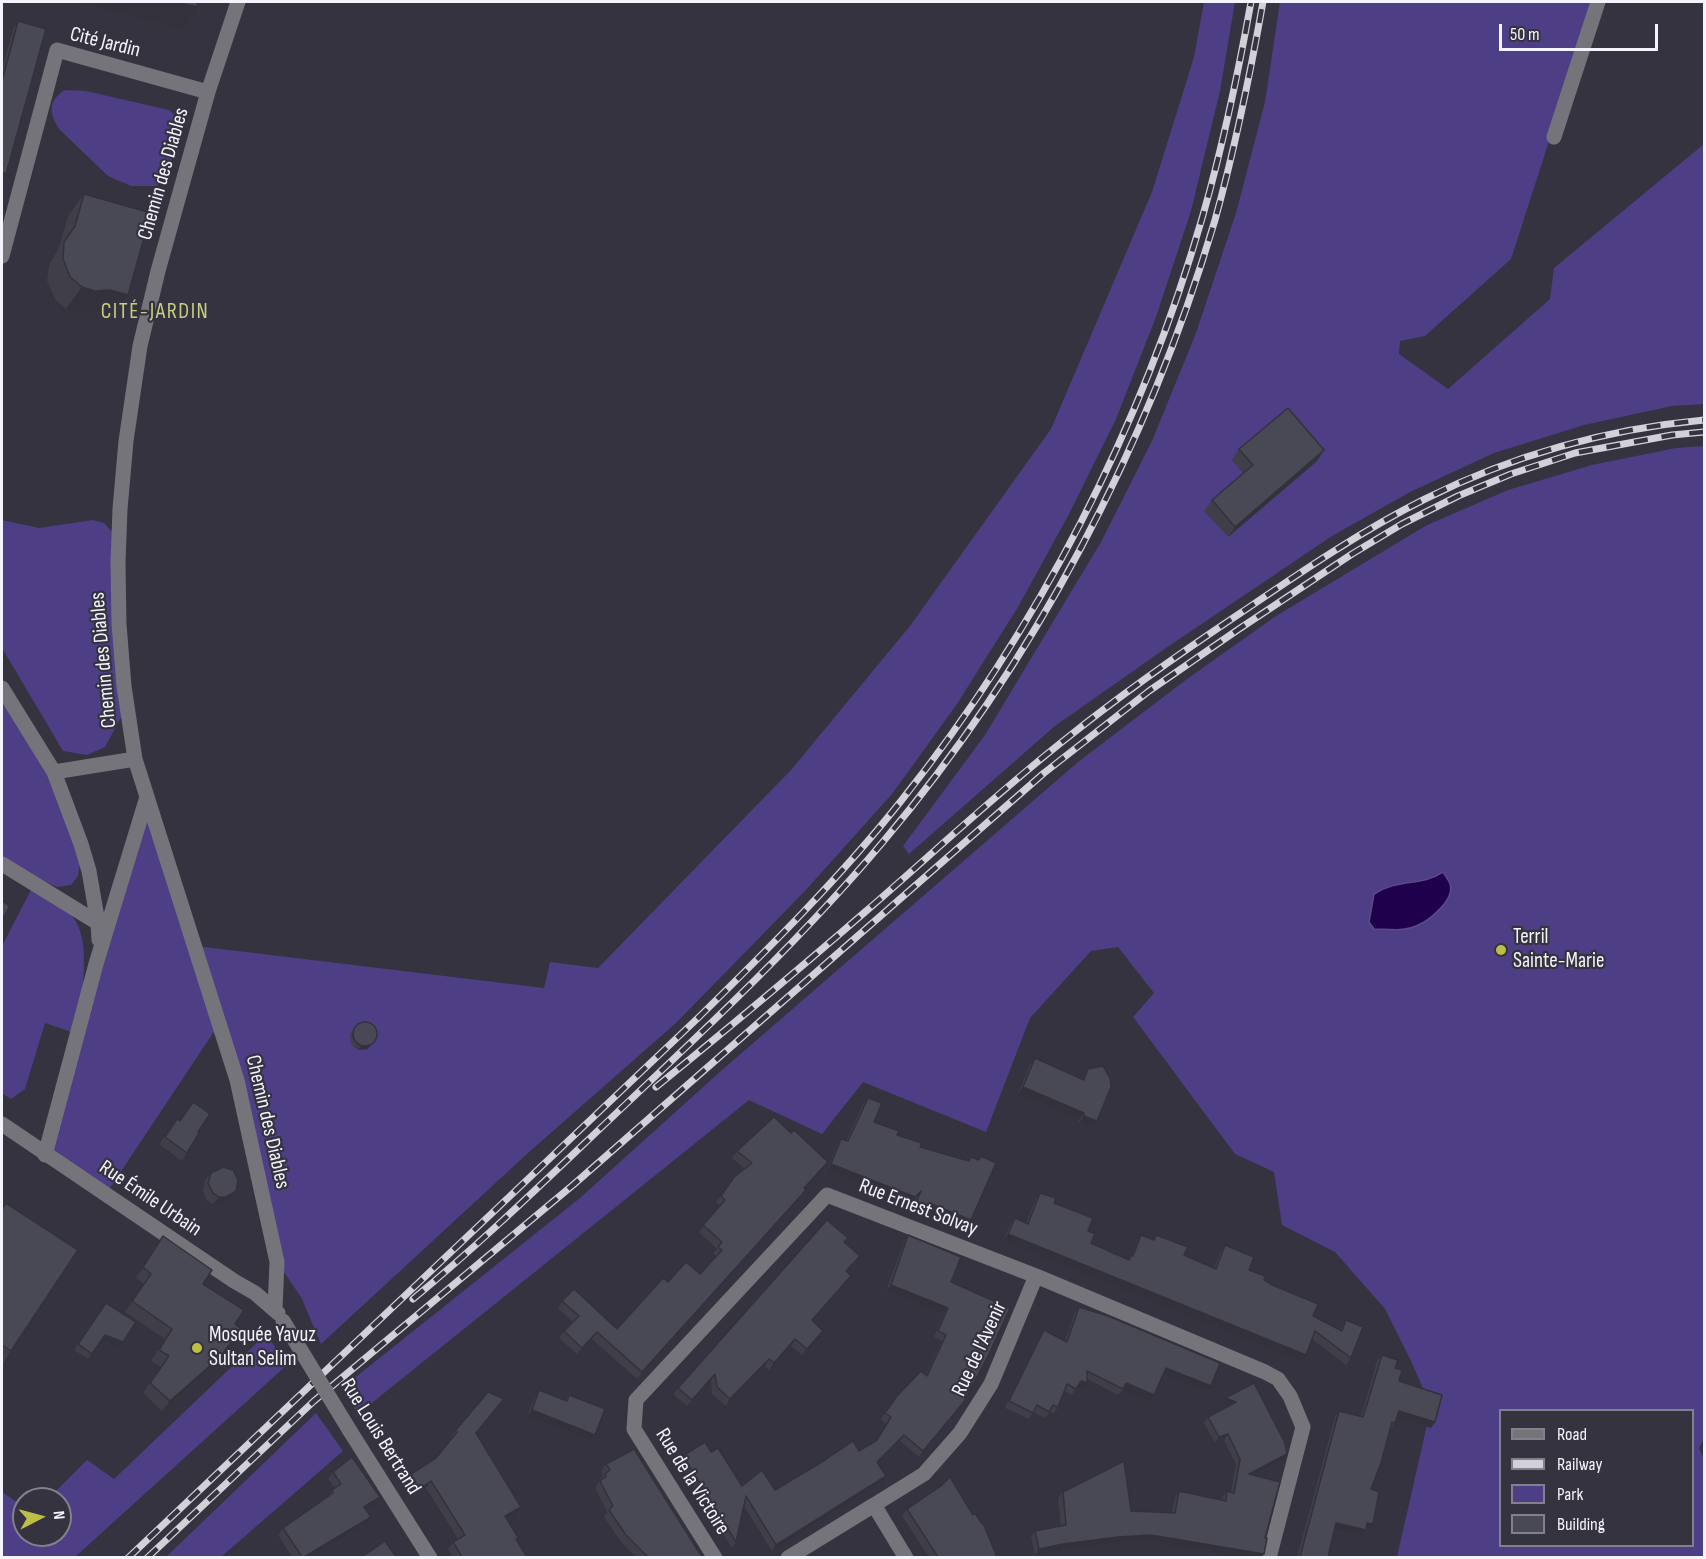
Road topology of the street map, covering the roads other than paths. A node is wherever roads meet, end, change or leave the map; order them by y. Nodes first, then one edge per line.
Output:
1 (238, 2) edge
2 (1598, 2) edge
3 (208, 92) junction
4 (1554, 137) dead end
5 (2, 256) edge
6 (2, 688) edge
7 (135, 759) junction
8 (54, 772) junction
9 (147, 797) junction
10 (2, 864) edge
11 (98, 923) junction
12 (96, 964) junction
13 (2, 1124) edge
14 (45, 1155) junction
15 (1036, 1276) junction
16 (279, 1315) junction
17 (634, 1429) joint
18 (874, 1505) junction
19 (430, 1557) edge
20 (715, 1557) edge
21 (788, 1557) edge
22 (906, 1557) edge
23 (1269, 1557) edge

1 - 3 street, Chemin des Diables
2 - 4 street
3 - 5 street, Cité Jardin
3 - 7 street, Chemin des Diables
6 - 8 street
7 - 8 street
7 - 9 street, Chemin des Diables
8 - 11 street
9 - 12 street
9 - 16 street, Chemin des Diables
10 - 11 street
11 - 12 street
12 - 14 street
13 - 14 street, Rue Émile Urbain
14 - 16 street, Rue Émile Urbain
15 - 17 street, Rue Ernest Solvay
15 - 18 street, Rue de l'Avenir
15 - 23 street, Rue Ernest Solvay
16 - 19 street, Rue Louis Bertrand, bridge
17 - 20 street, Rue de la Victoire
18 - 21 street, Rue de l'Avenir
18 - 22 street

